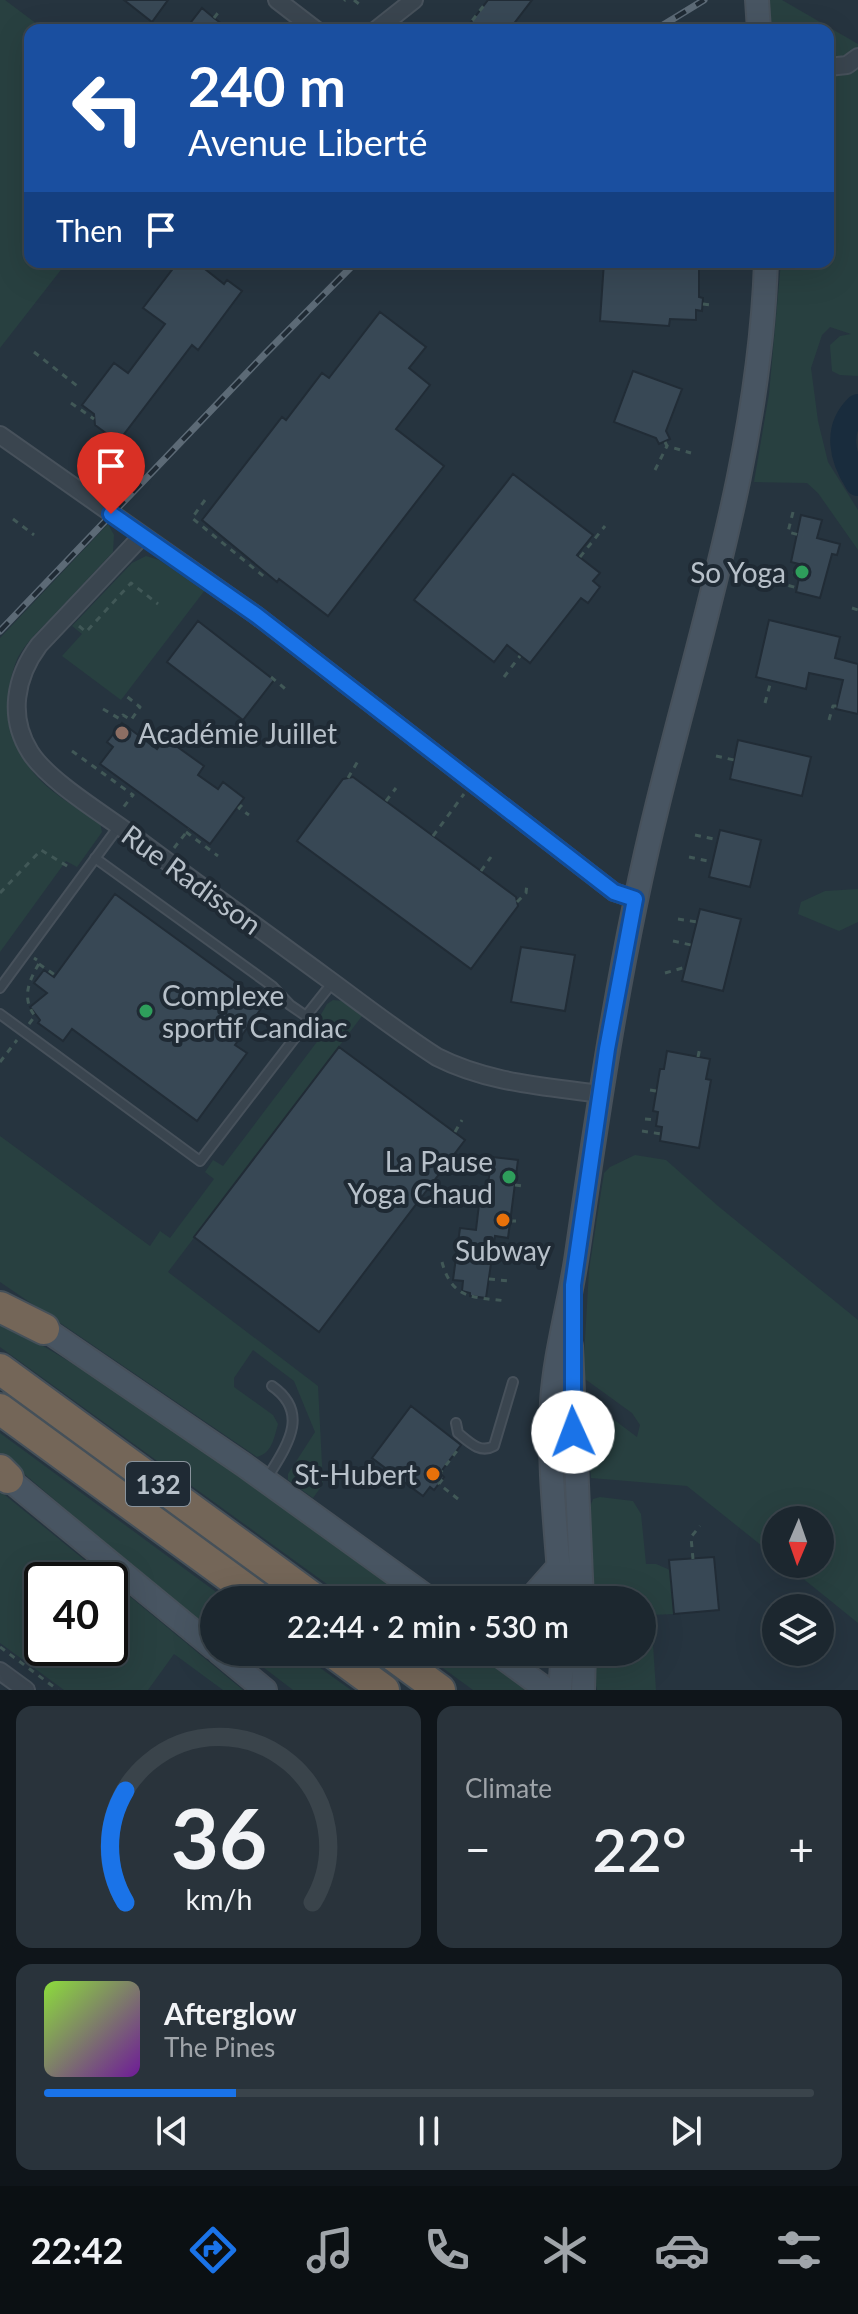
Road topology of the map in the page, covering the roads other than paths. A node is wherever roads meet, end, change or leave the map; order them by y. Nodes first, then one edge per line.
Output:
1 (277, 0) edge
2 (414, 0) edge
3 (757, 0) edge
4 (308, 24) edge
5 (384, 24) edge
6 (759, 24) edge
7 (858, 57) edge
8 (834, 66) edge
9 (766, 268) edge
10 (0, 435) edge
11 (142, 536) junction
12 (119, 819) junction
13 (95, 858) junction
14 (635, 899) junction
15 (333, 982) junction
16 (0, 988) edge
17 (0, 1014) edge
18 (306, 1016) junction
19 (600, 1094) junction
20 (573, 1285) junction
21 (0, 1297) edge
22 (0, 1307) edge
23 (44, 1329) junction
24 (0, 1369) edge
25 (513, 1382) dead end
26 (272, 1386) dead end
27 (0, 1409) edge
28 (456, 1423) dead end
29 (3, 1474) edge
30 (265, 1480) junction
31 (559, 1566) junction
32 (242, 1586) edge
33 (297, 1586) edge
34 (412, 1586) edge
35 (541, 1586) edge
36 (560, 1586) edge
37 (581, 1586) edge
38 (200, 1636) edge
39 (236, 1666) edge
40 (351, 1666) edge
41 (407, 1666) edge
42 (514, 1666) edge
43 (562, 1666) edge
44 (584, 1666) edge
45 (0, 1671) edge
46 (26, 1690) edge
47 (265, 1690) edge
48 (384, 1690) edge
49 (440, 1690) edge
50 (547, 1690) edge
51 (560, 1690) edge
52 (583, 1690) edge

1 - 4 street
2 - 5 street
3 - 6 street
7 - 8 street
9 - 14 street
10 - 11 street
11 - 12 street, Rue Radisson
11 - 14 street
12 - 13 lane
12 - 15 street, Rue Radisson
13 - 16 lane
13 - 18 lane
14 - 19 street
15 - 18 lane
15 - 19 street, Rue Radisson
17 - 18 lane
19 - 20 street
20 - 31 street
20 - 37 street
21 - 23 street
22 - 23 highway
23 - 30 street
24 - 33 highway, 132
25 - 28 lane
26 - 30 lane
27 - 32 highway, 132
29 - 38 street
30 - 34 street
31 - 35 street
31 - 36 street
39 - 47 street
40 - 48 highway
41 - 49 highway
42 - 50 street
43 - 51 street
44 - 52 street
45 - 46 street

